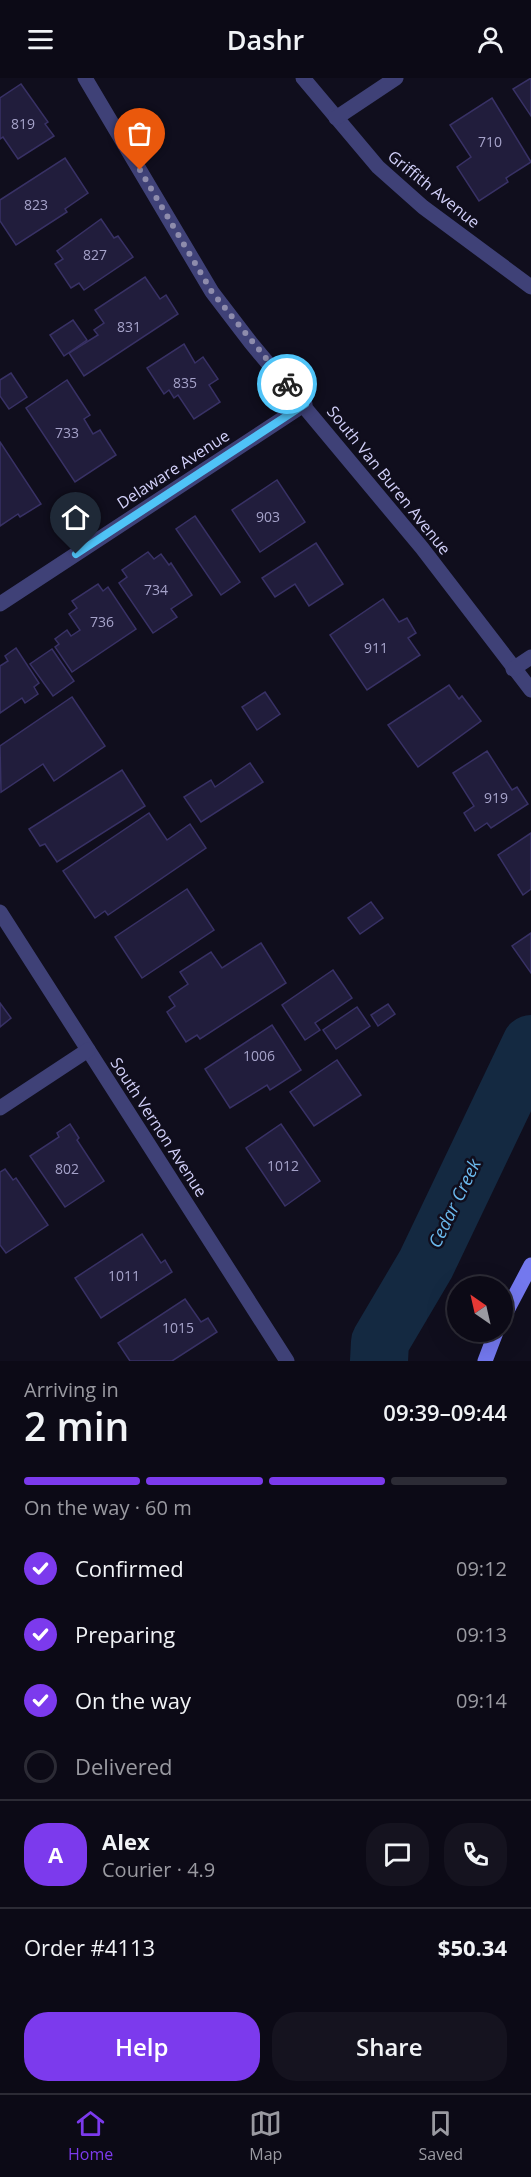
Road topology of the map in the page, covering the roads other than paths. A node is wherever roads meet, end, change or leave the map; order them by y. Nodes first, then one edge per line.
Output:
1 (85, 78) edge
2 (303, 78) edge
3 (396, 78) edge
4 (336, 118) junction
5 (531, 287) edge
6 (305, 404) junction
7 (0, 604) edge
8 (531, 657) edge
9 (513, 669) junction
10 (531, 690) edge
11 (0, 912) edge
12 (88, 1050) junction
13 (0, 1108) edge
14 (531, 1265) edge
15 (513, 1299) edge
16 (492, 1342) edge
17 (287, 1361) edge
18 (485, 1361) edge

1 - 6 street, South Van Buren Avenue
2 - 4 street, Griffith Avenue
3 - 4 street
4 - 5 street, Griffith Avenue
6 - 7 street, Delaware Avenue
6 - 9 street, South Van Buren Avenue
8 - 9 street
9 - 10 street, South Van Buren Avenue
11 - 12 street, South Vernon Avenue
12 - 13 street
12 - 17 street, South Vernon Avenue
14 - 15 street
16 - 18 street

